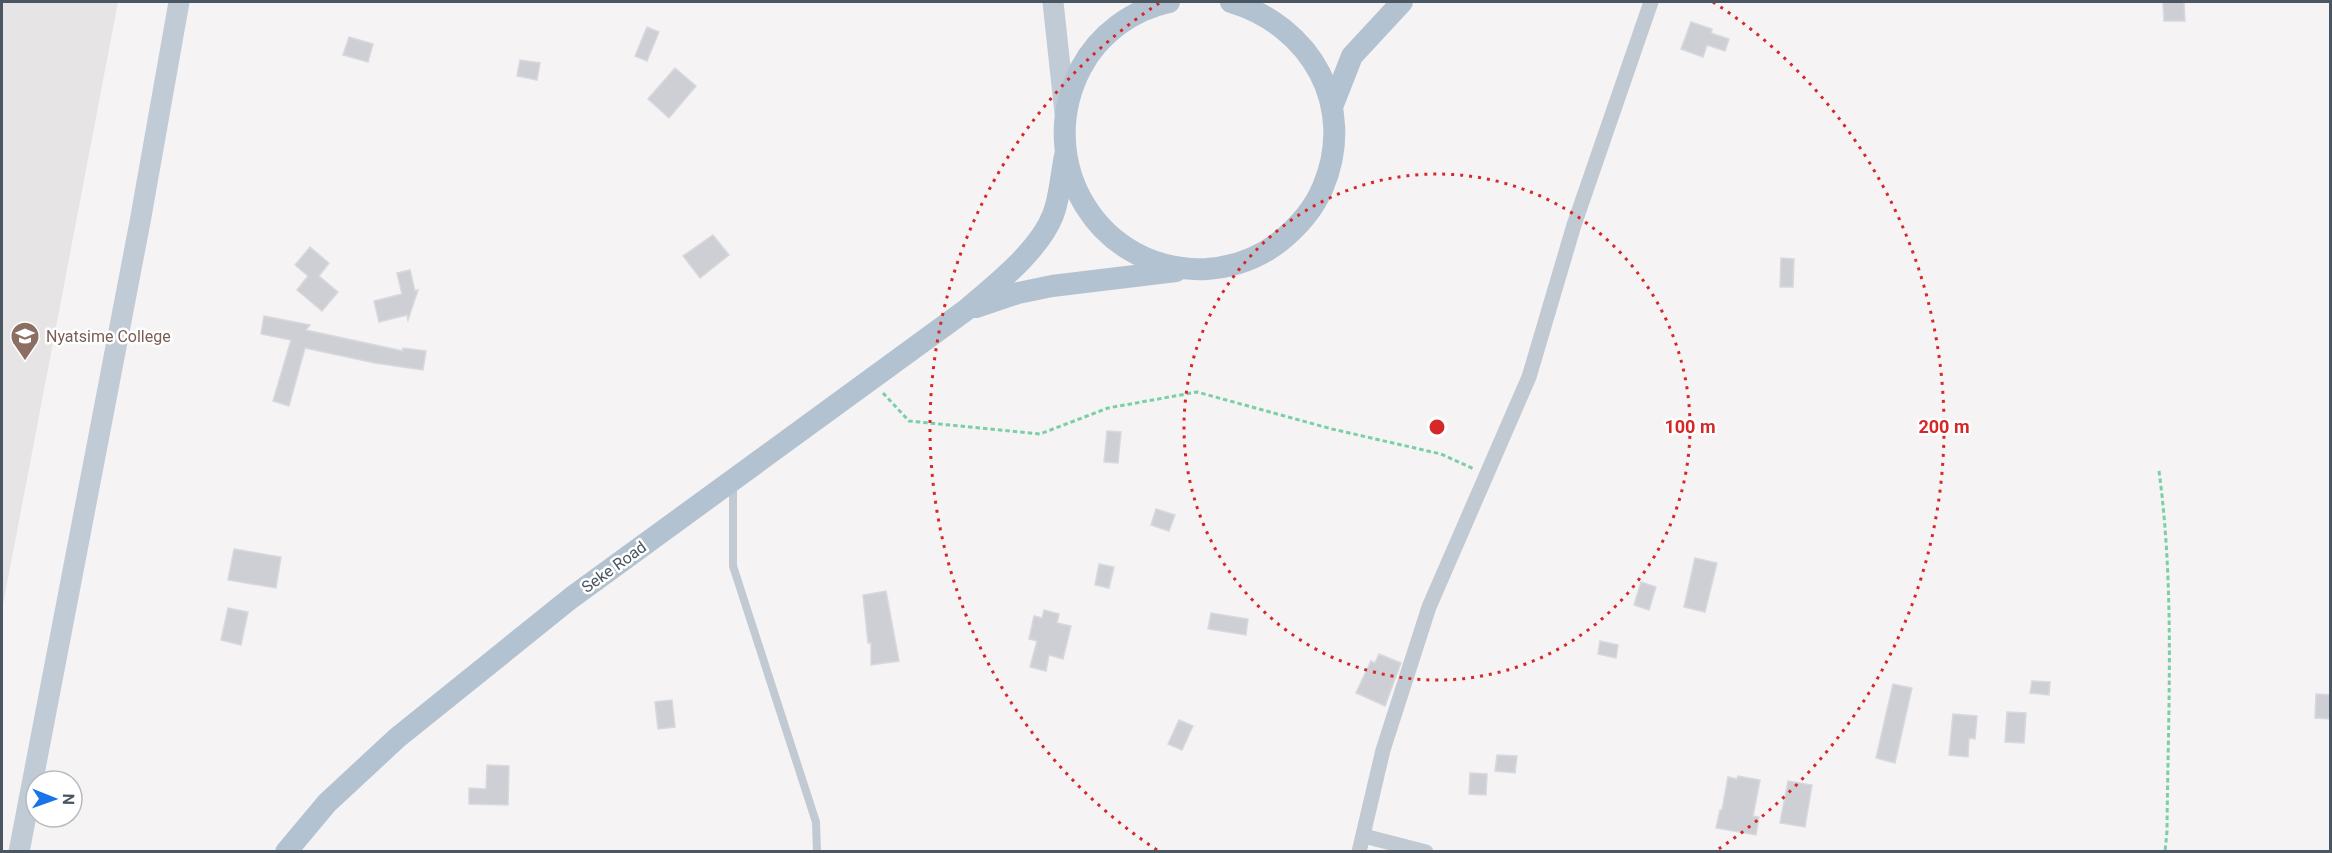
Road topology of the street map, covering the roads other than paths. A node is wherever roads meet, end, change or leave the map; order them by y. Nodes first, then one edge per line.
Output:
1 (179, 2) edge
2 (1053, 2) edge
3 (1169, 2) edge
4 (1231, 2) edge
5 (1402, 2) edge
6 (1651, 2) edge
7 (1332, 107) junction
8 (1065, 113) junction
9 (1065, 156) junction
10 (1192, 269) junction
11 (966, 310) junction
12 (733, 482) junction
13 (1364, 836) junction
14 (19, 852) edge
15 (286, 852) edge
16 (817, 852) edge
17 (1359, 852) edge
18 (1426, 852) edge

1 - 14 street
2 - 8 street
3 - 8 main road
4 - 7 main road
5 - 7 main road
6 - 13 street
7 - 10 main road
8 - 9 main road
9 - 10 main road
9 - 11 main road
10 - 11 main road
11 - 12 main road, Seke Road
12 - 15 main road, Seke Road
12 - 16 lane
13 - 17 street
13 - 18 street

